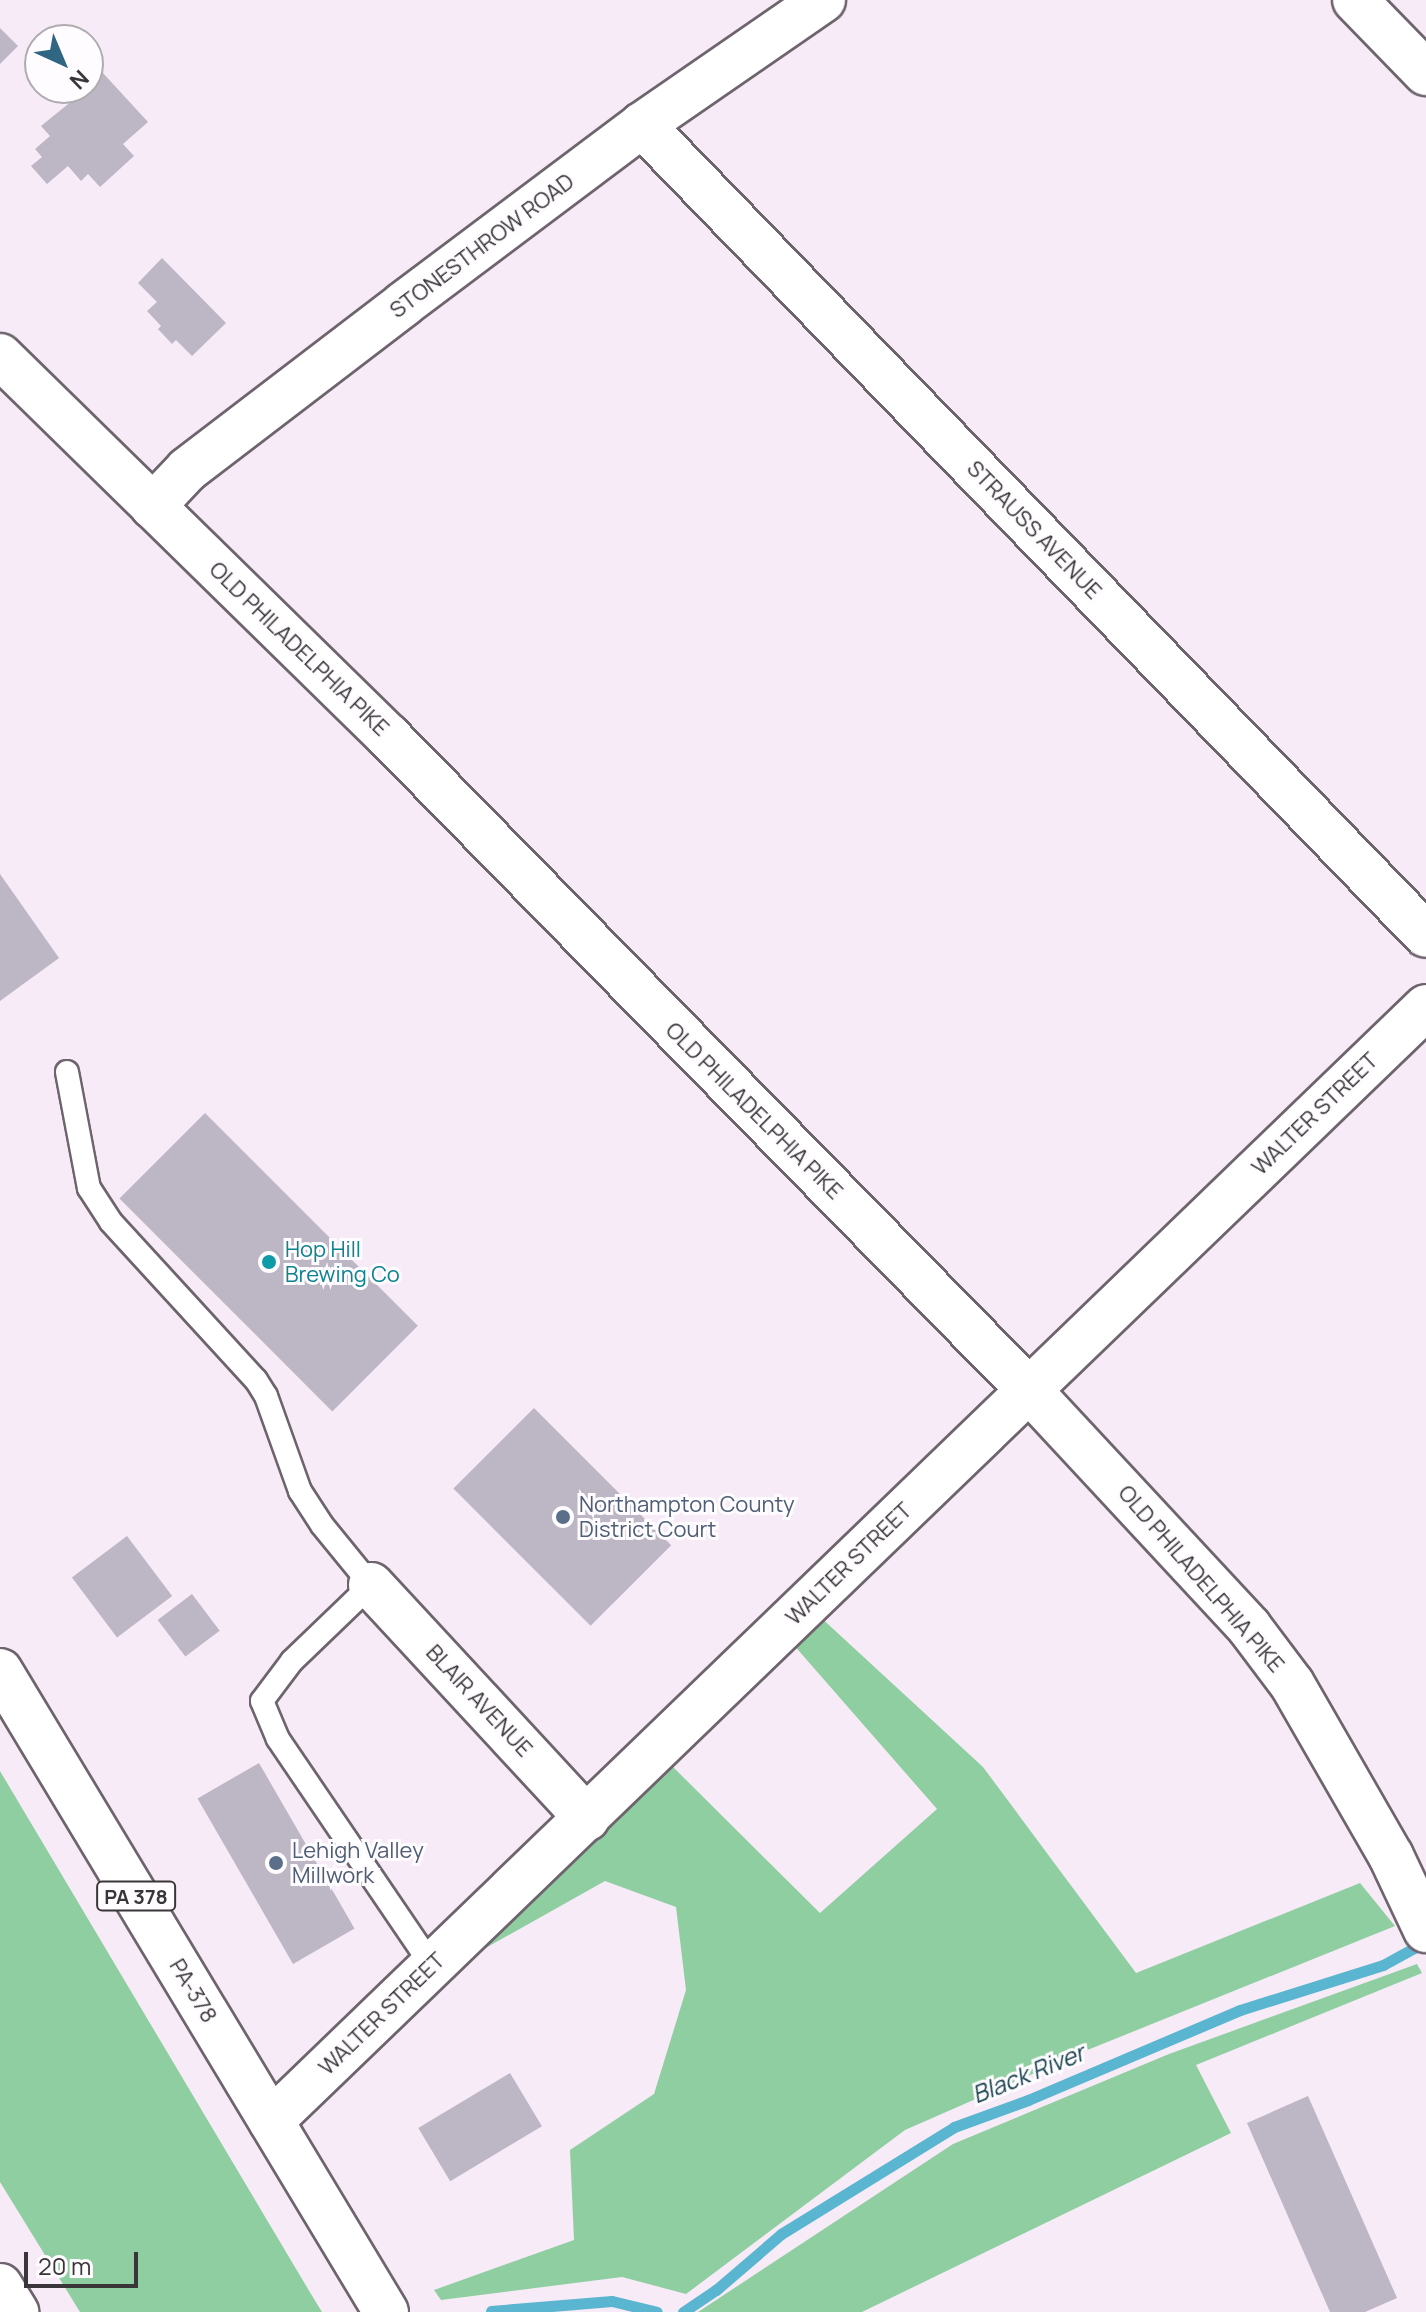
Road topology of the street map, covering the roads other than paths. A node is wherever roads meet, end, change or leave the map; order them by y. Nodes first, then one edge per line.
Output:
1 (823, 0) edge
2 (1355, 0) edge
3 (1426, 73) edge
4 (642, 125) junction
5 (0, 356) edge
6 (153, 506) junction
7 (1426, 935) edge
8 (1426, 1007) edge
9 (67, 1072) dead end
10 (1029, 1390) junction
11 (371, 1585) junction
12 (0, 1671) edge
13 (587, 1818) junction
14 (1424, 1924) edge
15 (432, 1966) junction
16 (271, 2121) junction
17 (0, 2286) edge
18 (16, 2312) edge
19 (386, 2312) edge

1 - 4 main road, STONESTHROW ROAD
2 - 3 main road
4 - 6 main road, STONESTHROW ROAD
4 - 7 main road, STRAUSS AVENUE
5 - 6 main road, OLD PHILADELPHIA PIKE
6 - 10 main road, OLD PHILADELPHIA PIKE
8 - 10 main road, WALTER STREET
9 - 11 lane
10 - 13 main road, WALTER STREET
10 - 14 main road, OLD PHILADELPHIA PIKE
11 - 13 main road, BLAIR AVENUE
11 - 15 lane
12 - 16 main road, PA-378 / PA 378
13 - 15 main road, WALTER STREET
15 - 16 main road, WALTER STREET
16 - 19 main road, PA-378 / PA 378
17 - 18 main road

